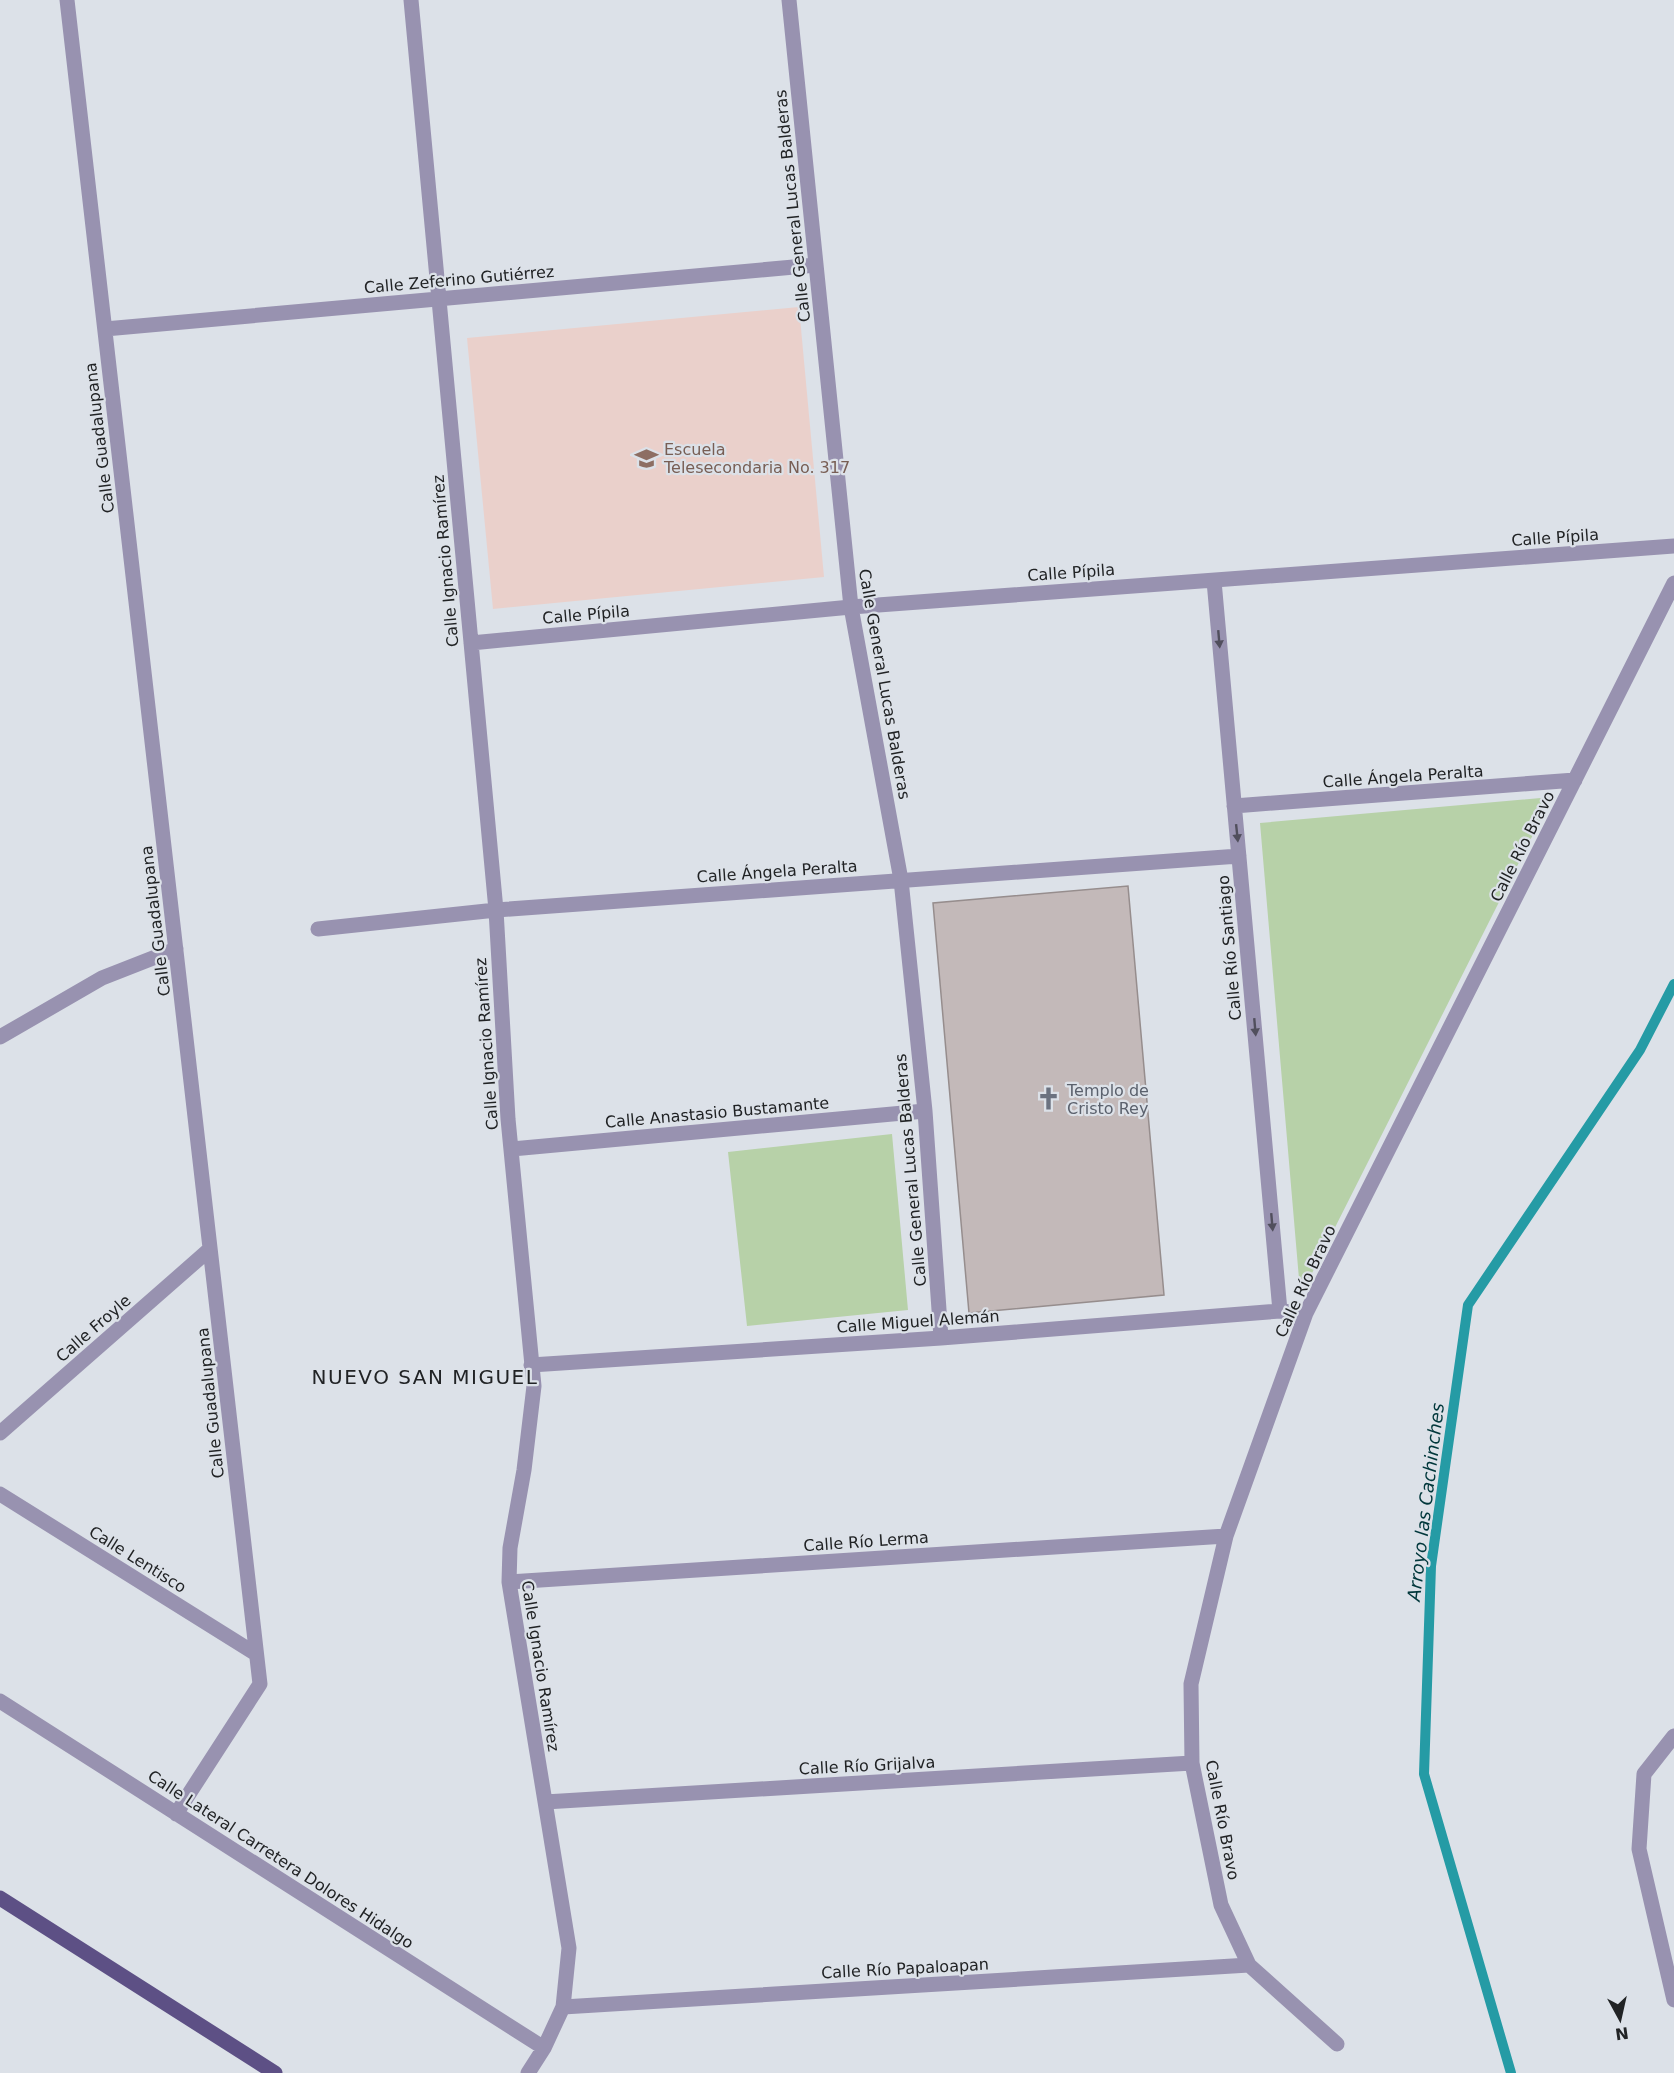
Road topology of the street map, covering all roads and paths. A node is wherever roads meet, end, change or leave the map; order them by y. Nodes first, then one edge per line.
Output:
1 (67, 0) edge
2 (411, 0) edge
3 (789, 0) edge
4 (816, 265) junction
5 (439, 299) junction
6 (105, 329) junction
7 (1674, 546) edge
8 (1214, 581) junction
9 (1674, 583) edge
10 (851, 607) junction
11 (471, 643) junction
12 (1575, 780) junction
13 (1234, 807) junction
14 (1239, 856) junction
15 (901, 880) junction
16 (495, 910) junction
17 (318, 929) dead end
18 (176, 949) junction
19 (0, 1037) edge
20 (925, 1111) junction
21 (512, 1149) junction
22 (210, 1249) junction
23 (1280, 1311) junction
24 (1306, 1313) junction
25 (941, 1338) junction
26 (531, 1365) junction
27 (0, 1433) edge
28 (0, 1494) edge
29 (1226, 1536) junction
30 (509, 1582) junction
31 (256, 1654) junction
32 (0, 1701) edge
33 (1674, 1736) edge
34 (1192, 1763) junction
35 (545, 1802) junction
36 (176, 1814) junction
37 (0, 1898) edge
38 (1249, 1965) junction
39 (1674, 2000) edge
40 (563, 2007) junction
41 (1337, 2044) dead end
42 (543, 2048) junction
43 (275, 2073) edge
44 (528, 2073) edge

1 - 6 street, Calle Guadalupana
2 - 5 street, Calle Ignacio Ramírez
3 - 4 street, Calle General Lucas Balderas
4 - 5 street, Calle Zeferino Gutiérrez
4 - 10 street, Calle General Lucas Balderas
5 - 6 street, Calle Zeferino Gutiérrez
5 - 11 street, Calle Ignacio Ramírez
6 - 18 street, Calle Guadalupana
7 - 8 street, Calle Pípila
8 - 10 street, Calle Pípila
8 -> 13 street, Calle Río Santiago
9 - 12 street, Calle Río Bravo
10 - 11 street, Calle Pípila
10 - 15 street, Calle General Lucas Balderas
11 - 16 street, Calle Ignacio Ramírez
12 - 13 street, Calle Ángela Peralta
12 - 24 street, Calle Río Bravo
13 -> 14 street, Calle Río Santiago
14 - 15 street, Calle Ángela Peralta
14 -> 23 street, Calle Río Santiago
15 - 16 street, Calle Ángela Peralta
15 - 20 street, Calle General Lucas Balderas
16 - 17 street, Calle Ángela Peralta
16 - 21 street, Calle Ignacio Ramírez
18 - 19 street
18 - 22 street, Calle Guadalupana
20 - 21 street, Calle Anastasio Bustamante
20 - 25 street, Calle General Lucas Balderas
21 - 26 street, Calle Ignacio Ramírez
22 - 27 street, Calle Froyle
22 - 31 street, Calle Guadalupana
23 - 24 street, Calle Miguel Alemán
23 - 25 street, Calle Miguel Alemán
24 - 29 street, Calle Río Bravo
25 - 26 street, Calle Miguel Alemán
26 - 30 street, Calle Ignacio Ramírez
28 - 31 street, Calle Lentisco
29 - 30 street, Calle Río Lerma
29 - 34 street, Calle Río Bravo
30 - 35 street, Calle Ignacio Ramírez
31 - 36 street, Calle Guadalupana
32 - 36 street, Calle Lateral Carretera Dolores Hidalgo
33 - 39 street
34 - 35 street, Calle Río Grijalva
34 - 38 street, Calle Río Bravo
35 - 40 street, Calle Ignacio Ramírez
36 - 42 street, Calle Lateral Carretera Dolores Hidalgo
37 - 43 main road
38 - 40 street, Calle Río Papaloapan
38 - 41 street, Calle Río Bravo
40 - 42 street, Calle Ignacio Ramírez
42 - 44 street, Calle Ignacio Ramírez

